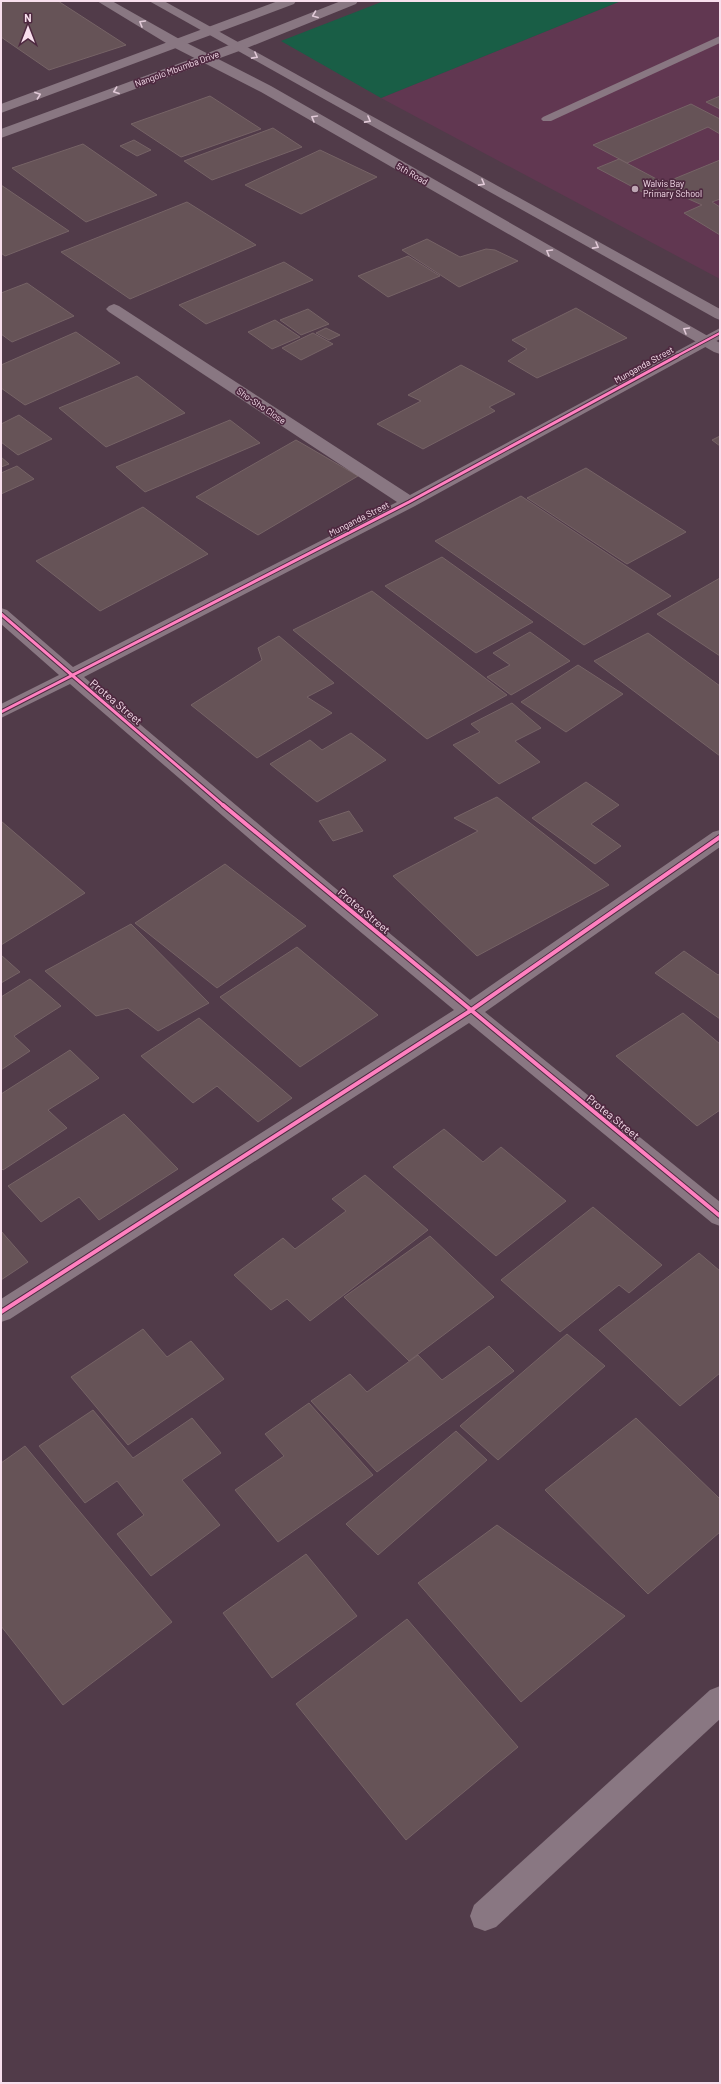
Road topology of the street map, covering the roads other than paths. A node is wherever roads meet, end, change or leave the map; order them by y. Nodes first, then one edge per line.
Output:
1 (103, 1) edge
2 (155, 1) edge
3 (290, 1) edge
4 (352, 1) edge
5 (209, 30) junction
6 (720, 39) edge
7 (176, 43) junction
8 (237, 47) junction
9 (205, 58) junction
10 (1, 109) edge
11 (547, 119) dead end
12 (1, 134) edge
13 (114, 309) dead end
14 (720, 315) edge
15 (720, 332) edge
16 (705, 340) junction
17 (720, 349) edge
18 (409, 502) junction
19 (1, 614) edge
20 (72, 677) junction
21 (1, 712) edge
22 (720, 837) edge
23 (470, 1012) junction
24 (720, 1216) edge
25 (1, 1312) edge
26 (720, 1700) edge
27 (486, 1916) dead end

7 -> 1 street, 5th Road
2 - 5 street
3 - 5 street
4 -> 8 street, Nangolo Mbumba Drive
5 - 7 street
5 - 8 street
6 - 11 lane
7 - 9 street, 5th Road
10 -> 7 street
8 - 9 street, Nangolo Mbumba Drive
8 -> 14 street
9 -> 12 street, Nangolo Mbumba Drive
16 -> 9 street, 5th Road
13 - 18 street, Sho-Sho Close
15 - 16 street, Munganda Street
16 - 17 street, 5th Road
16 - 18 street, Munganda Street
18 - 20 street, Munganda Street
19 - 20 street, Protea Street
20 - 21 street, Munganda Street
20 - 23 street, Protea Street
22 - 23 street
23 - 24 street, Protea Street
23 - 25 street
26 - 27 street

